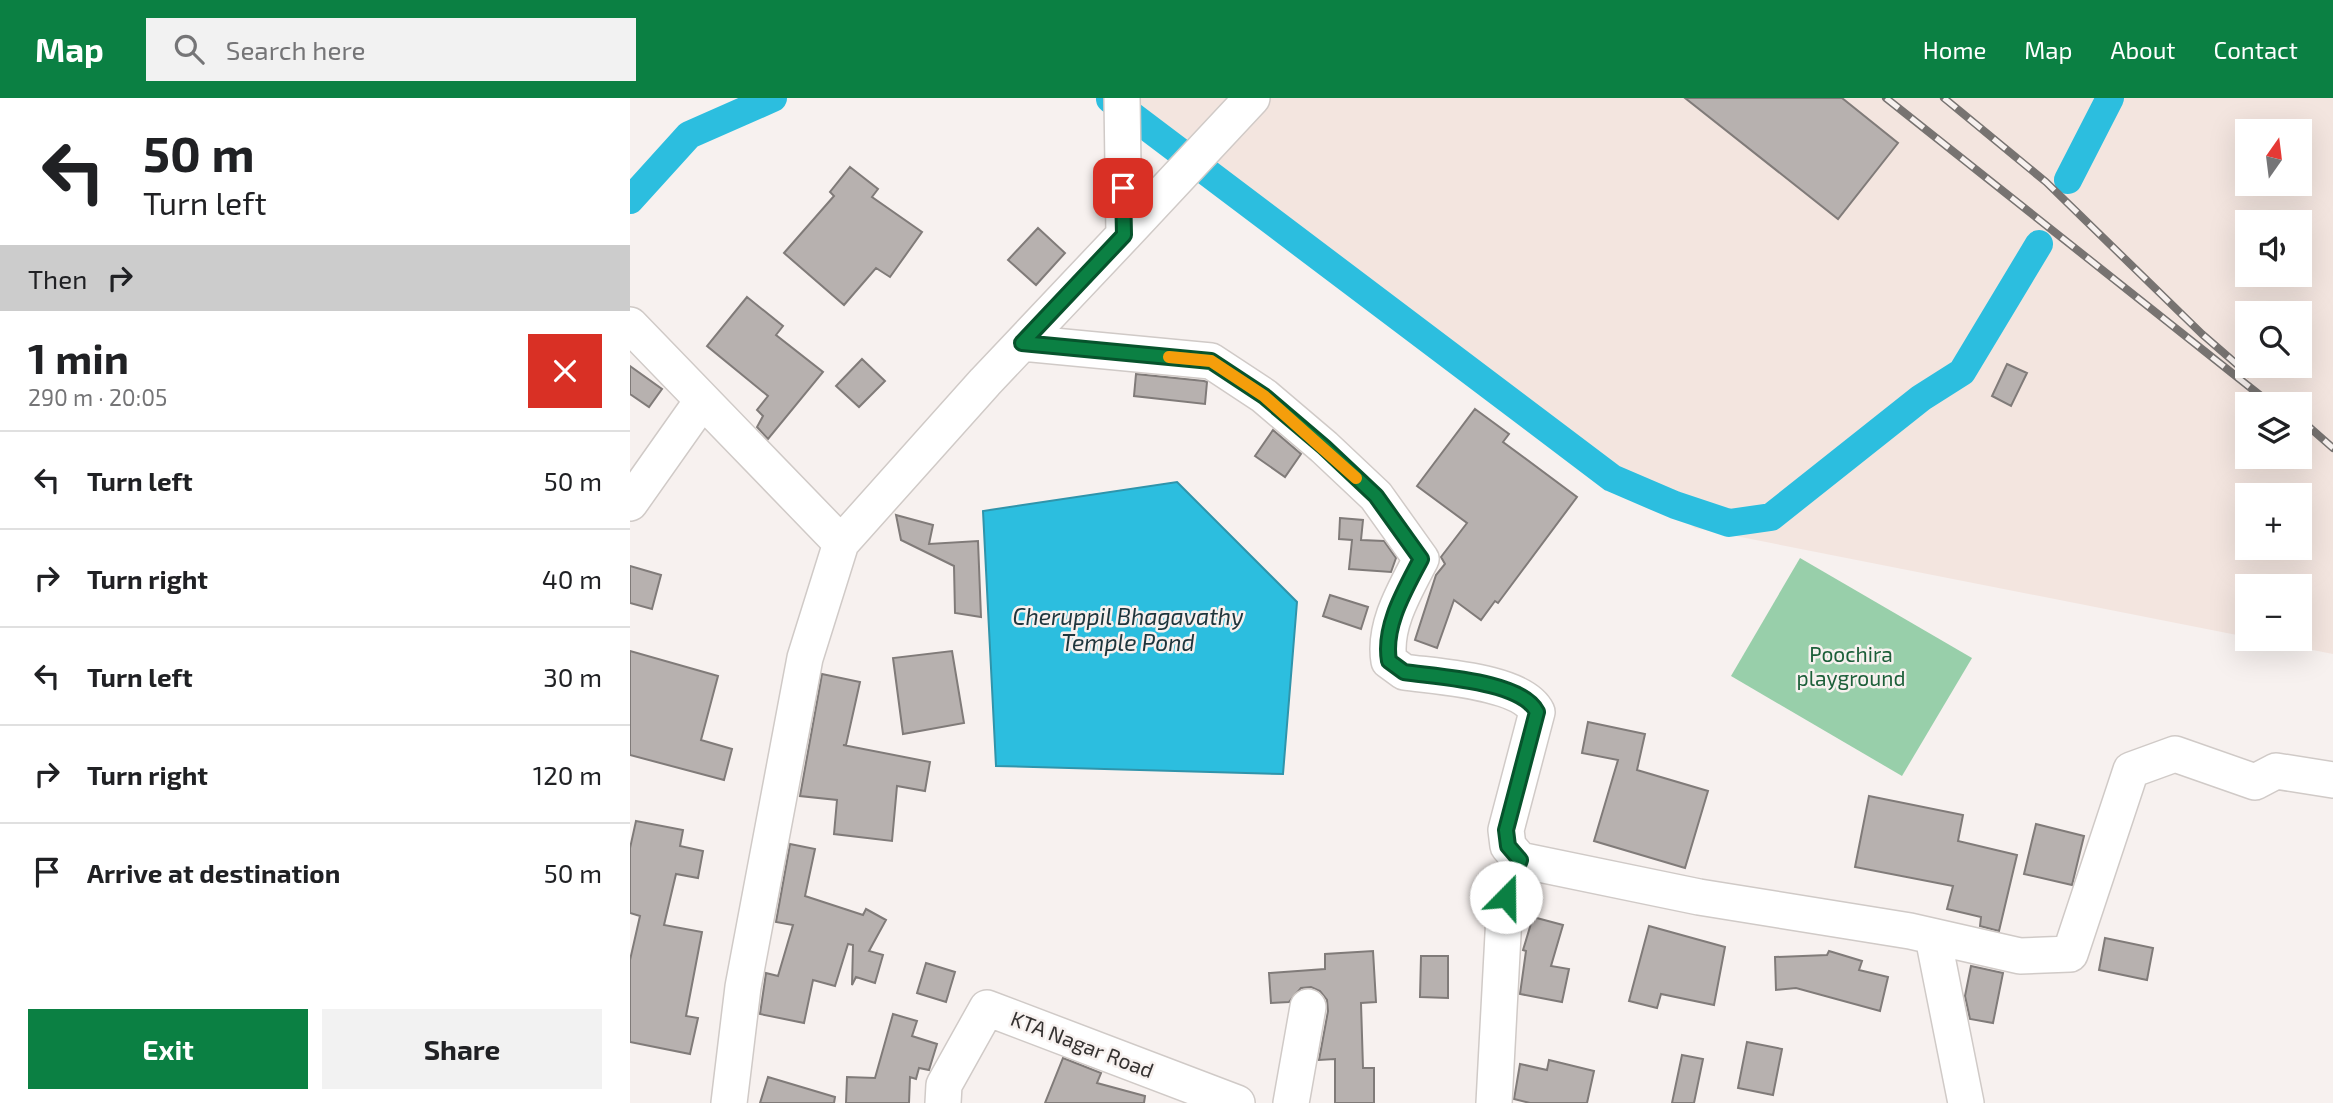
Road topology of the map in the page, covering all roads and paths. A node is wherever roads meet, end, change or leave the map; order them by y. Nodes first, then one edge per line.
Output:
1 (1122, 98) edge
2 (1252, 98) edge
3 (1124, 235) junction
4 (630, 325) edge
5 (1022, 343) junction
6 (702, 401) junction
7 (630, 503) edge
8 (841, 543) junction
9 (2333, 780) edge
10 (1520, 860) junction
11 (1933, 937) junction
12 (1308, 1007) dead end
13 (729, 1103) edge
14 (943, 1103) edge
15 (1237, 1103) edge
16 (1291, 1103) edge
17 (1494, 1103) edge
18 (1966, 1103) edge

1 - 3 street
2 - 3 street
3 - 5 street
4 - 6 street
5 - 8 street
5 - 10 street
6 - 7 street
6 - 8 street
8 - 13 street
9 - 11 street
10 - 11 street
10 - 17 street
11 - 18 street
12 - 16 street
14 - 15 street, KTA Nagar Road

